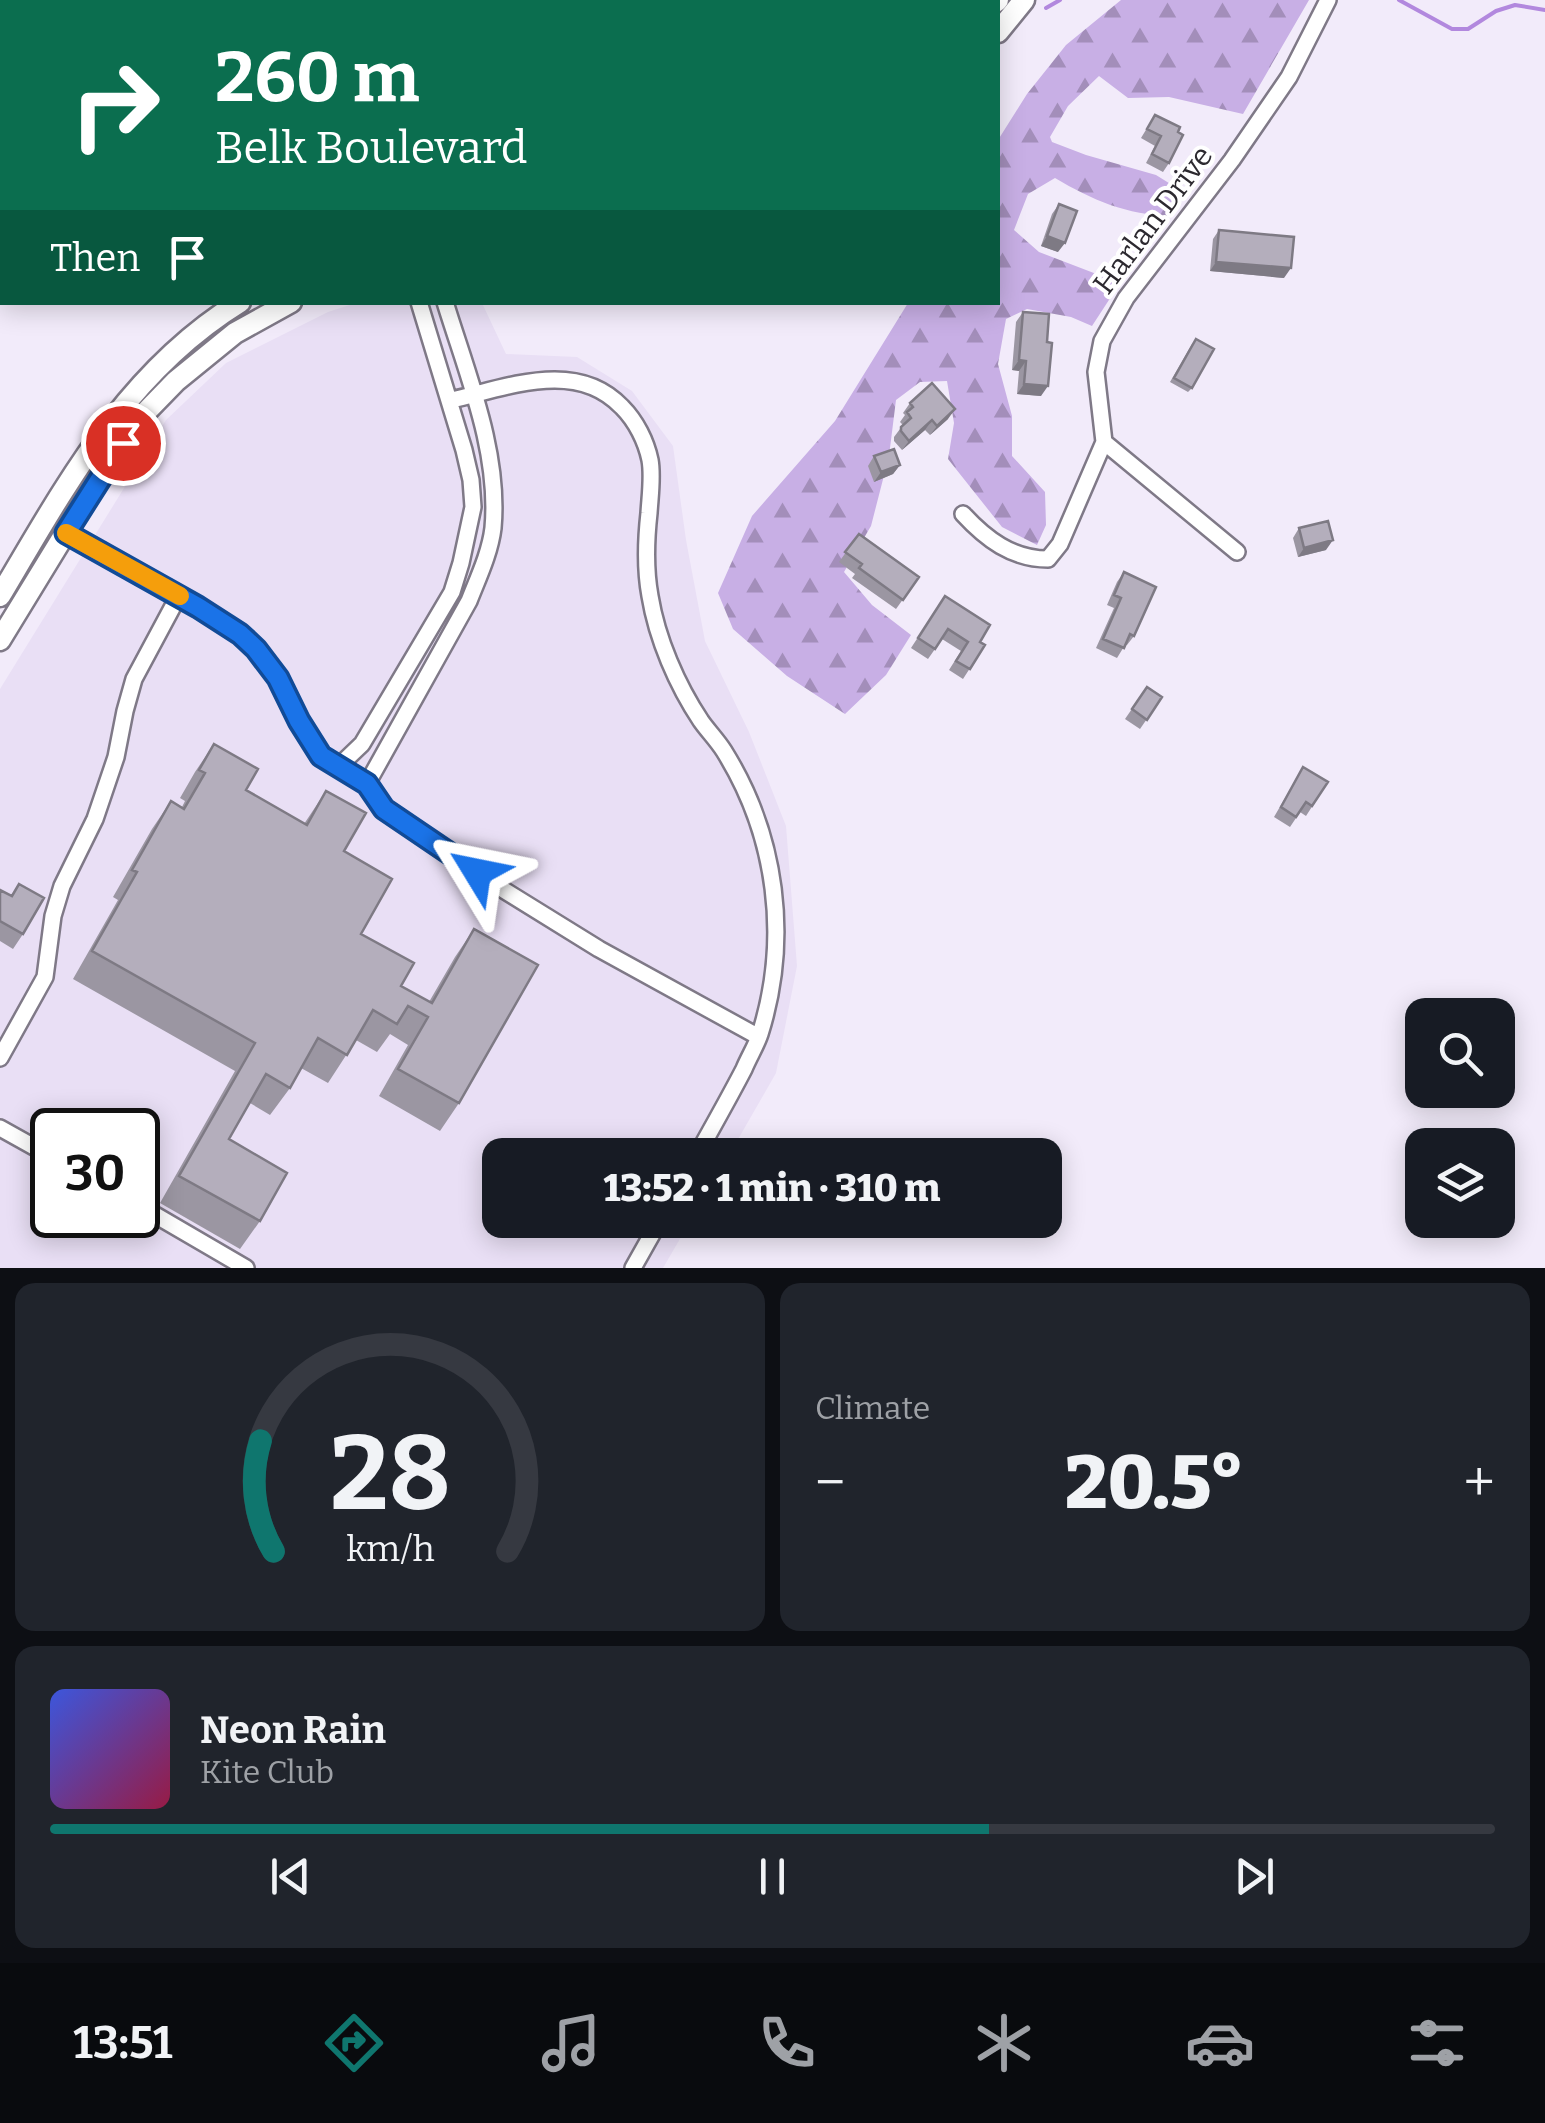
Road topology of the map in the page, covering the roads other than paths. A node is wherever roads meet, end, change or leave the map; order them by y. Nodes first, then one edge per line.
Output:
1 (1024, 0) edge
2 (1328, 0) edge
3 (1000, 30) edge
4 (235, 305) edge
5 (286, 305) edge
6 (420, 305) edge
7 (446, 305) edge
8 (474, 395) junction
9 (451, 400) junction
10 (1104, 442) junction
11 (962, 514) dead end
12 (66, 533) junction
13 (1236, 552) dead end
14 (0, 596) edge
15 (179, 596) junction
16 (0, 640) edge
17 (338, 767) junction
18 (367, 784) junction
19 (759, 1037) junction
20 (0, 1058) edge
21 (0, 1128) edge
22 (707, 1138) edge
23 (30, 1145) edge
24 (160, 1219) edge
25 (650, 1238) edge
26 (246, 1268) edge
27 (633, 1268) edge

1 - 3 street
2 - 10 street, Harlan Drive
4 - 14 street
5 - 12 street
6 - 9 street
7 - 8 street
8 - 9 street
8 - 18 street
8 - 19 street
9 - 17 street
10 - 11 street
10 - 13 street
12 - 15 street
12 - 16 street
15 - 17 street
15 - 20 street
17 - 18 street
18 - 19 street
19 - 22 street
21 - 23 street
24 - 26 street
25 - 27 street

